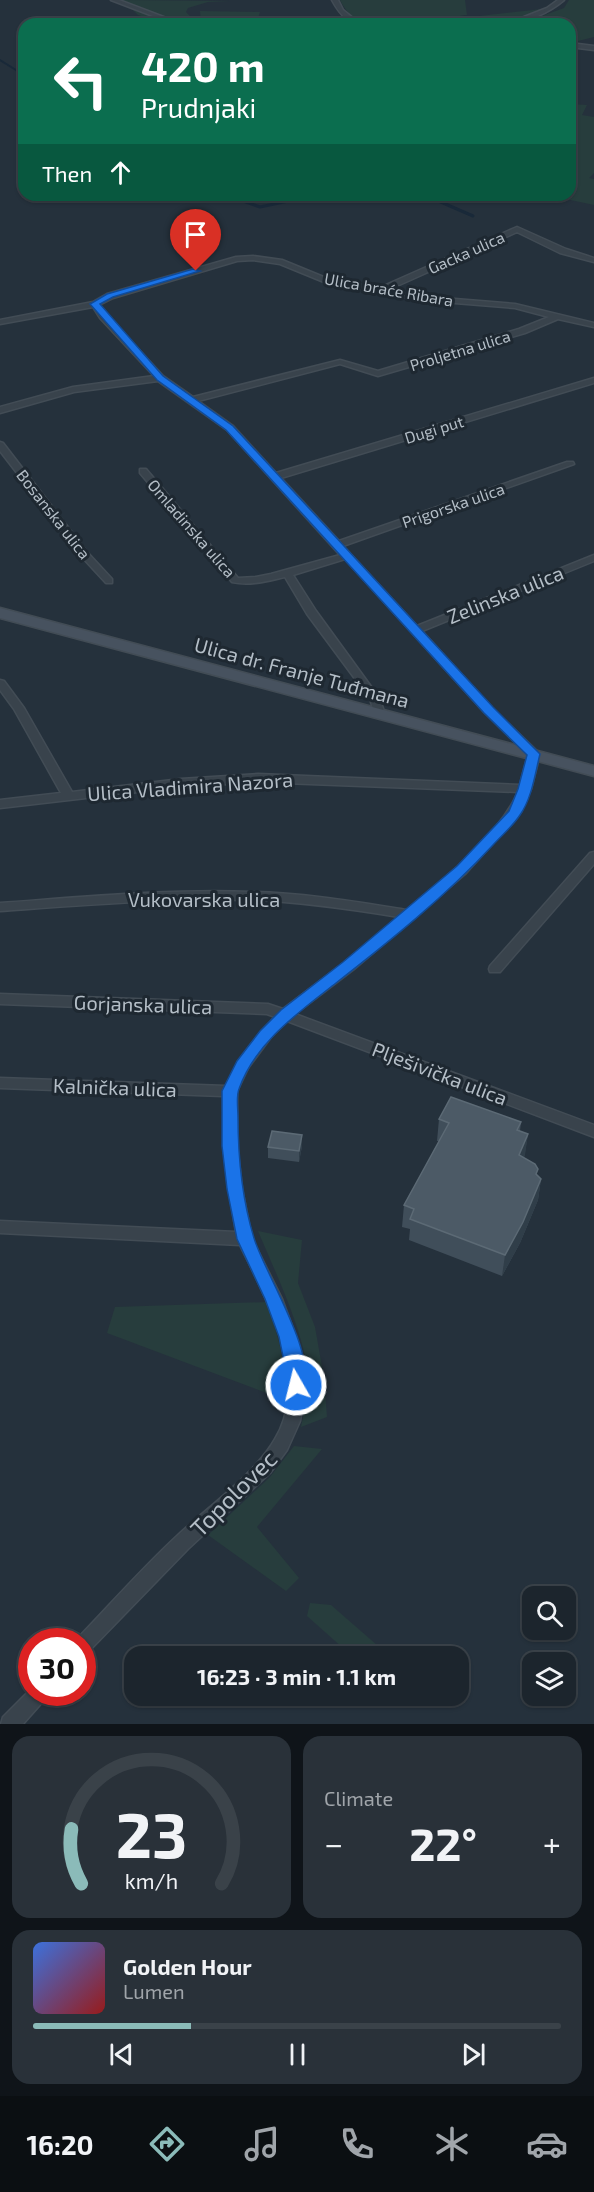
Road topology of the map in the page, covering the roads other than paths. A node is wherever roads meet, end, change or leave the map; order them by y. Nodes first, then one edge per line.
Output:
1 (114, 0) edge
2 (335, 0) edge
3 (561, 0) edge
4 (163, 18) edge
5 (350, 18) edge
6 (525, 18) edge
7 (576, 46) edge
8 (594, 48) edge
9 (594, 260) edge
10 (382, 290) junction
11 (94, 304) junction
12 (557, 316) junction
13 (0, 322) edge
14 (594, 325) edge
15 (160, 378) junction
16 (594, 380) edge
17 (192, 400) junction
18 (0, 410) edge
19 (0, 445) edge
20 (570, 464) dead end
21 (143, 471) dead end
22 (274, 477) junction
23 (336, 545) junction
24 (346, 556) junction
25 (594, 558) edge
26 (287, 572) junction
27 (109, 581) dead end
28 (0, 613) edge
29 (416, 630) junction
30 (0, 683) edge
31 (380, 715) junction
32 (534, 754) junction
33 (594, 771) edge
34 (525, 789) junction
35 (68, 796) junction
36 (0, 804) edge
37 (594, 856) edge
38 (0, 907) edge
39 (408, 914) junction
40 (495, 969) dead end
41 (0, 999) edge
42 (286, 1014) junction
43 (0, 1083) edge
44 (230, 1091) junction
45 (594, 1131) edge
46 (0, 1227) edge
47 (246, 1239) junction
48 (96, 1632) edge
49 (27, 1706) edge
50 (10, 1724) edge

1 - 4 street
2 - 5 street
3 - 6 street
7 - 8 street
9 - 10 street, Gacka ulica
10 - 11 street, Ulica braće Ribara
10 - 12 street, Ulica braće Ribara
11 - 13 street, Ulica braće Ribara
11 - 15 street
12 - 14 street, Ulica braće Ribara
12 - 17 street, Proljetna ulica
15 - 17 street
15 - 18 street
16 - 22 street, Dugi put
17 - 22 street
19 - 27 street, Bosanska ulica
20 - 23 street, Prigorska ulica
21 - 26 street, Omladinska ulica
22 - 23 street
23 - 24 street
24 - 26 street, Omladinska ulica
24 - 29 street
25 - 29 street, Zelinska ulica
26 - 31 street
28 - 31 main road, Ulica dr. Franje Tuđmana
29 - 32 street
30 - 35 street
31 - 32 main road, Ulica dr. Franje Tuđmana
32 - 33 main road, Ulica dr. Franje Tuđmana
32 - 34 street, Topolovec
34 - 35 street, Ulica Vladimira Nazora
34 - 39 street, Topolovec
35 - 36 street, Ulica Vladimira Nazora
37 - 40 street
38 - 39 street, Vukovarska ulica
39 - 42 street, Topolovec
41 - 42 street, Gorjanska ulica
42 - 44 street, Topolovec
42 - 45 street, Plješivička ulica
43 - 44 street, Kalnička ulica
44 - 47 street, Topolovec
46 - 47 street
47 - 48 street, Topolovec
49 - 50 street

